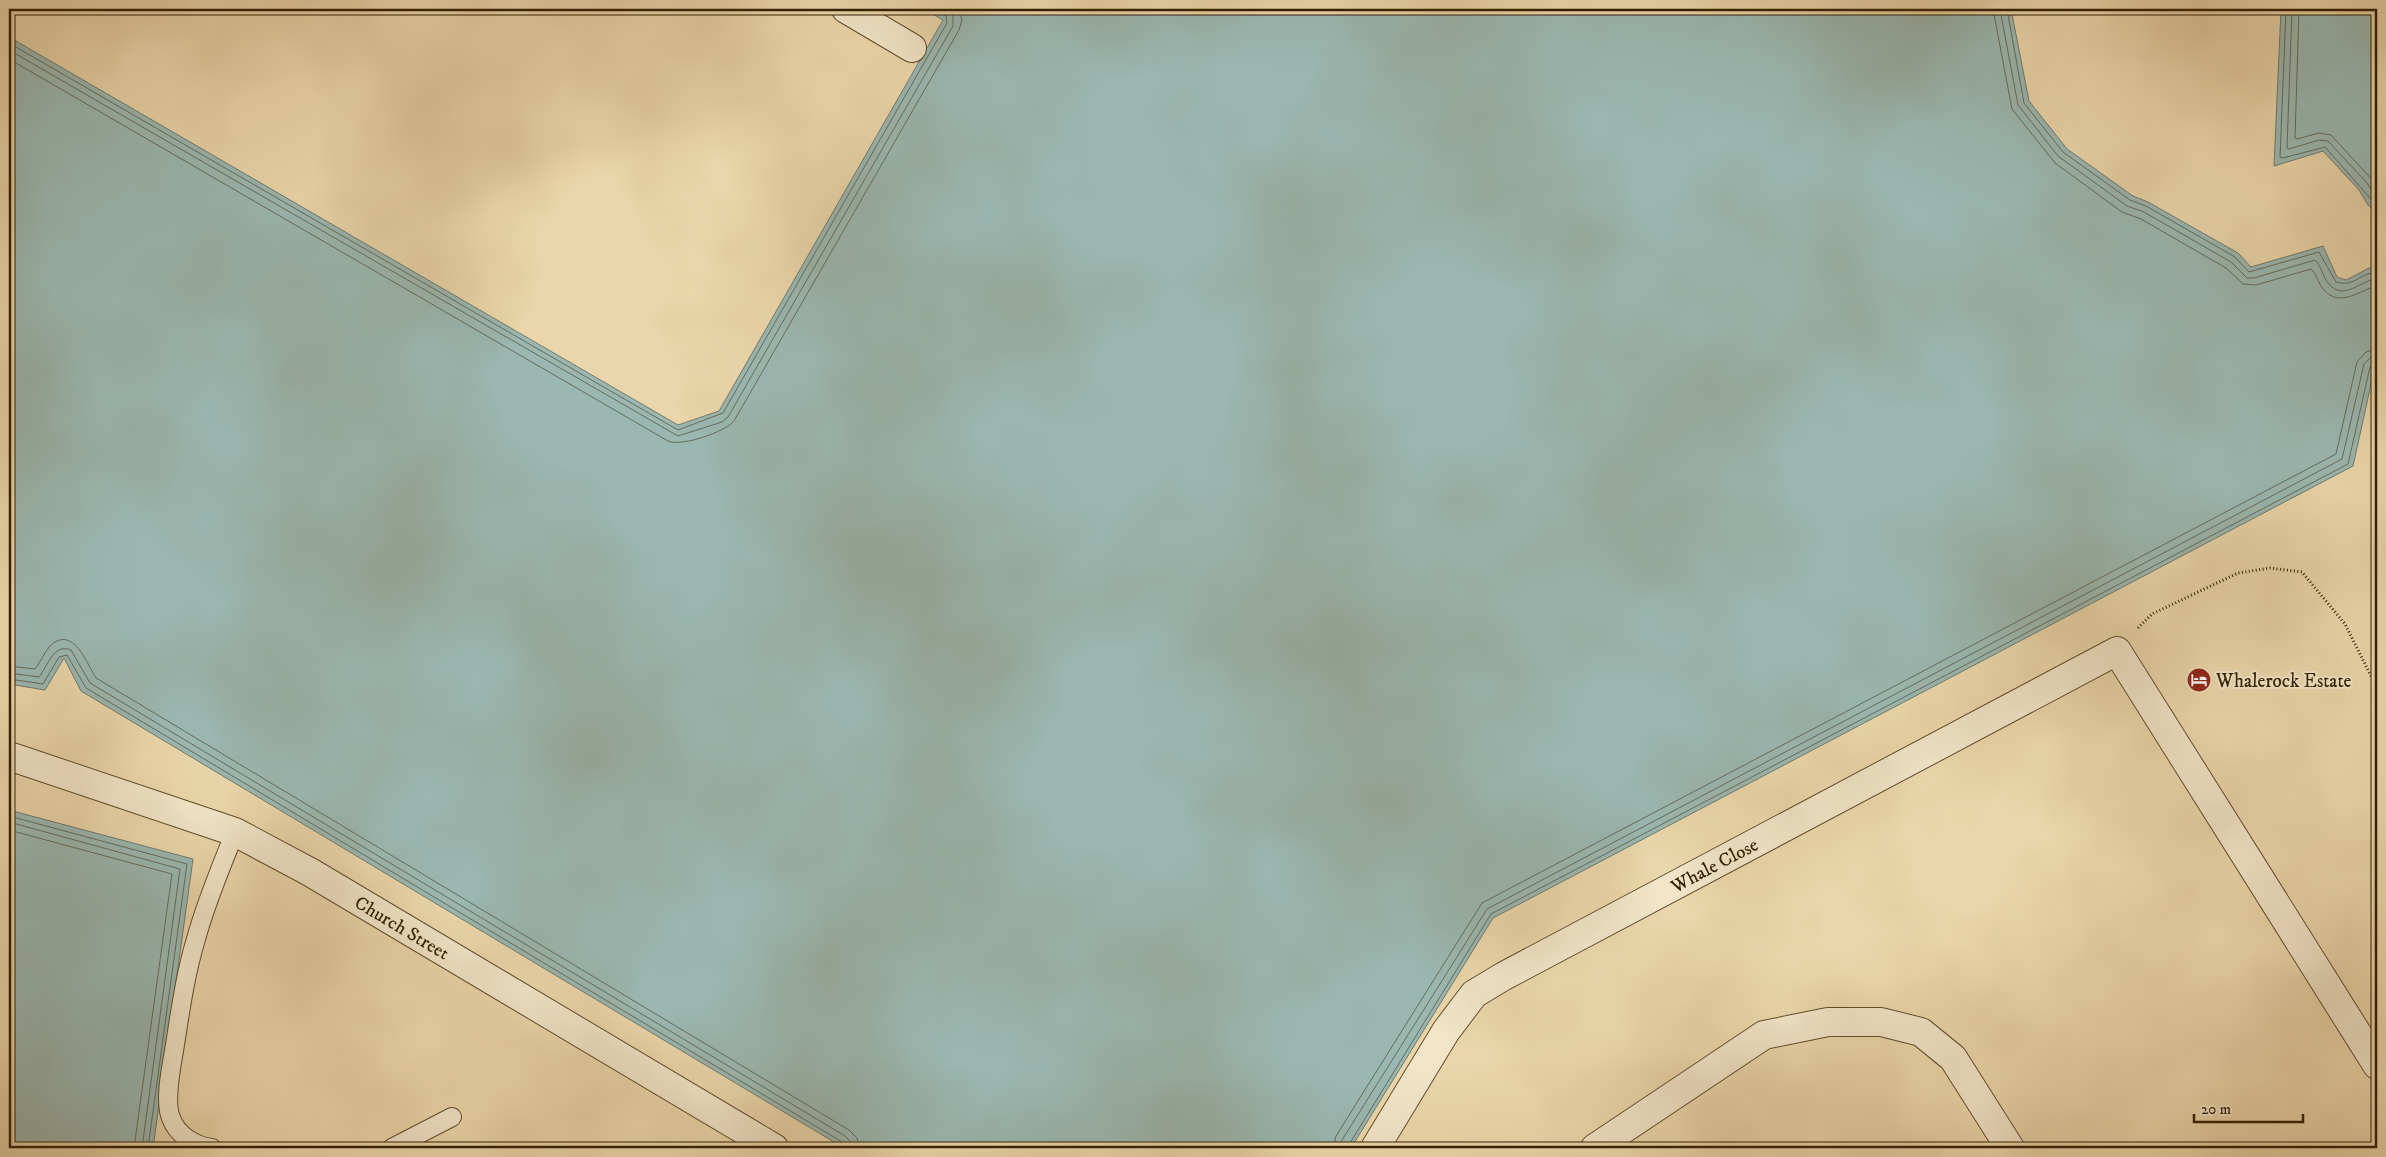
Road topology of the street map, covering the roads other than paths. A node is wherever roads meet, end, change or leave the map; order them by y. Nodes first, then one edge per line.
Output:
1 (846, 9) edge
2 (912, 48) dead end
3 (9, 756) edge
4 (235, 832) junction
5 (2377, 1065) edge
6 (452, 1117) dead end
7 (1385, 1145) edge
8 (212, 1148) edge
9 (392, 1148) edge
10 (774, 1148) edge
11 (1596, 1148) edge
12 (2010, 1148) edge

1 - 2 street
3 - 4 street, Church Street
4 - 8 lane
4 - 10 street, Church Street
5 - 7 street, Whale Close
6 - 9 lane
11 - 12 street

